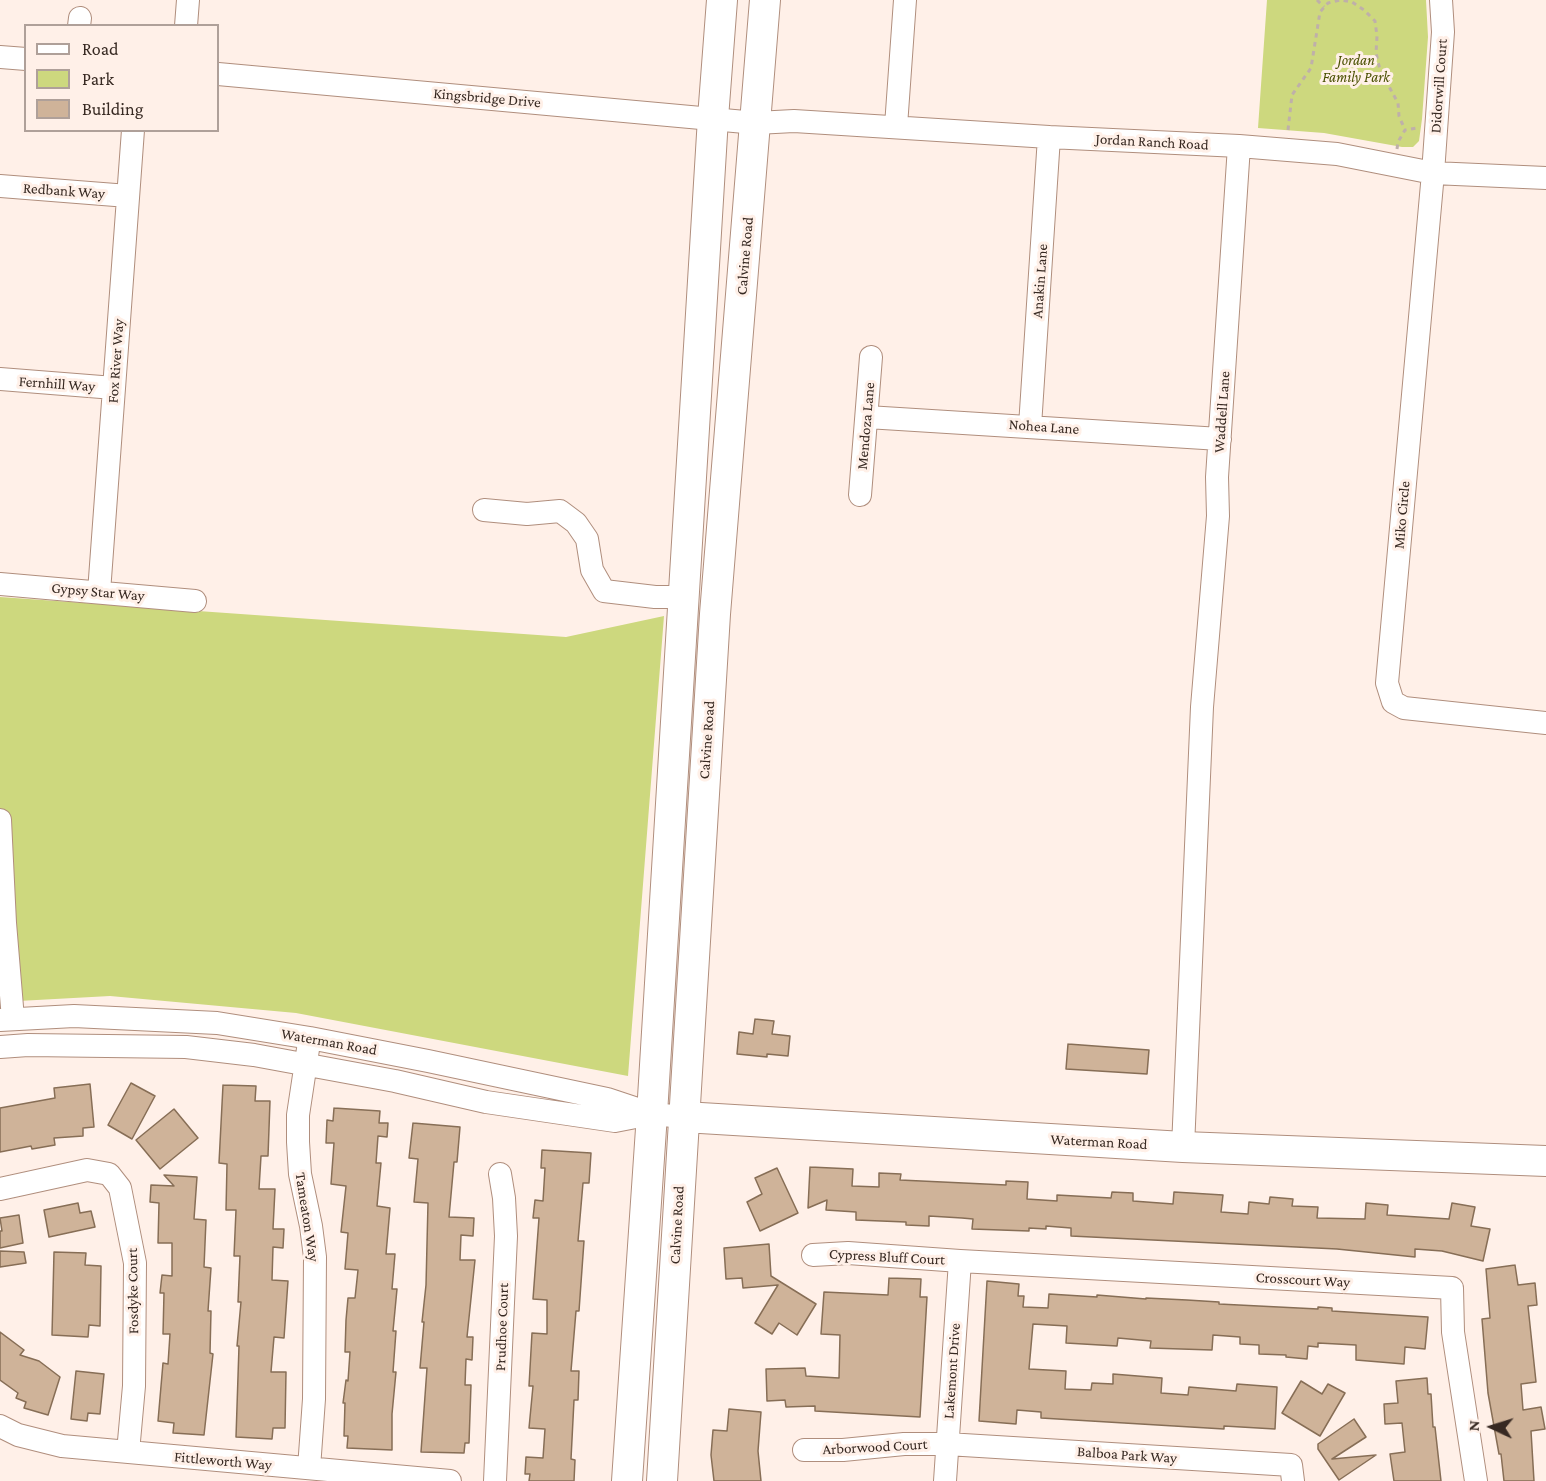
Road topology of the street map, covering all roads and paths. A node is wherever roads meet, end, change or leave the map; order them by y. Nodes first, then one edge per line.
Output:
1 (188, 0) edge
2 (722, 0) edge
3 (765, 0) edge
4 (905, 0) edge
5 (1317, 0) edge
6 (1357, 0) edge
7 (1441, 0) edge
8 (1357, 5) junction
9 (1324, 7) junction
10 (186, 24) edge
11 (0, 57) edge
12 (24, 59) edge
13 (219, 74) edge
14 (713, 118) junction
15 (756, 123) junction
16 (896, 126) junction
17 (1436, 129) junction
18 (1405, 130) junction
19 (133, 132) edge
20 (1050, 137) junction
21 (1239, 146) junction
22 (1287, 150) junction
23 (1395, 165) junction
24 (1433, 172) junction
25 (1546, 178) edge
26 (0, 186) edge
27 (128, 196) junction
28 (871, 357) dead end
29 (0, 379) edge
30 (114, 388) junction
31 (867, 417) junction
32 (1030, 426) junction
33 (1220, 439) junction
34 (860, 495) dead end
35 (484, 510) dead end
36 (1, 591) edge
37 (99, 592) junction
38 (683, 597) junction
39 (195, 601) dead end
40 (1546, 723) edge
41 (0, 820) edge
42 (7, 1020) edge
43 (310, 1038) junction
44 (0, 1047) edge
45 (306, 1064) junction
46 (652, 1114) junction
47 (684, 1117) junction
48 (1184, 1147) junction
49 (1546, 1161) edge
50 (500, 1174) dead end
51 (0, 1189) edge
52 (813, 1255) dead end
53 (960, 1261) junction
54 (0, 1426) edge
55 (947, 1444) junction
56 (804, 1450) dead end
57 (128, 1452) junction
58 (309, 1468) junction
59 (450, 1481) edge
60 (495, 1481) edge
61 (627, 1481) edge
62 (662, 1481) edge
63 (945, 1481) edge
64 (1293, 1481) edge
65 (1476, 1481) edge

1 - 10 street
2 - 14 main road
3 - 15 main road, Calvine Road
4 - 16 street
5 - 9 path
6 - 8 path
7 - 17 street, Didorwill Court
8 - 9 path
8 - 18 path
9 - 22 path
11 - 12 street
13 - 14 street, Kingsbridge Drive
14 - 15 street, Kingsbridge Drive
14 - 38 main road
15 - 16 street, Jordan Ranch Road
15 - 47 main road, Calvine Road
16 - 20 street, Jordan Ranch Road
17 - 18 path
17 - 24 street, Didorwill Court
18 - 23 path
19 - 27 street, Fox River Way
20 - 21 street, Jordan Ranch Road
20 - 32 street, Anakin Lane
21 - 22 street, Jordan Ranch Road
21 - 33 street, Waddell Lane
22 - 23 street, Jordan Ranch Road
23 - 24 street, Jordan Ranch Road
24 - 25 street, Jordan Ranch Road
24 - 40 street, Miko Circle
26 - 27 street, Redbank Way
27 - 30 street, Fox River Way
28 - 31 street, Mendoza Lane
29 - 30 street, Fernhill Way
30 - 37 street, Fox River Way
31 - 32 street, Nohea Lane
31 - 34 street, Mendoza Lane
32 - 33 street, Nohea Lane
33 - 48 street, Waddell Lane
35 - 38 street
36 - 37 street, Gypsy Star Way
37 - 39 street, Gypsy Star Way
38 - 46 main road
41 - 42 street
42 - 43 street, Waterman Road
43 - 45 street, Tameaton Way
43 - 46 street, Waterman Road
44 - 45 street, Waterman Road
45 - 46 street, Waterman Road
45 - 58 street, Tameaton Way
46 - 47 street, Waterman Road
46 - 61 main road
47 - 48 main road, Waterman Road
47 - 62 main road, Calvine Road
48 - 49 main road, Waterman Road
50 - 60 street, Prudhoe Court
51 - 57 street, Fosdyke Court
52 - 53 street, Cypress Bluff Court
53 - 55 street, Lakemont Drive
53 - 65 street, Crosscourt Way
54 - 57 street, Fittleworth Way
55 - 56 street, Arborwood Court
55 - 63 street, Lakemont Drive
55 - 64 street, Balboa Park Way
57 - 58 street, Fittleworth Way
58 - 59 street, Fittleworth Way

